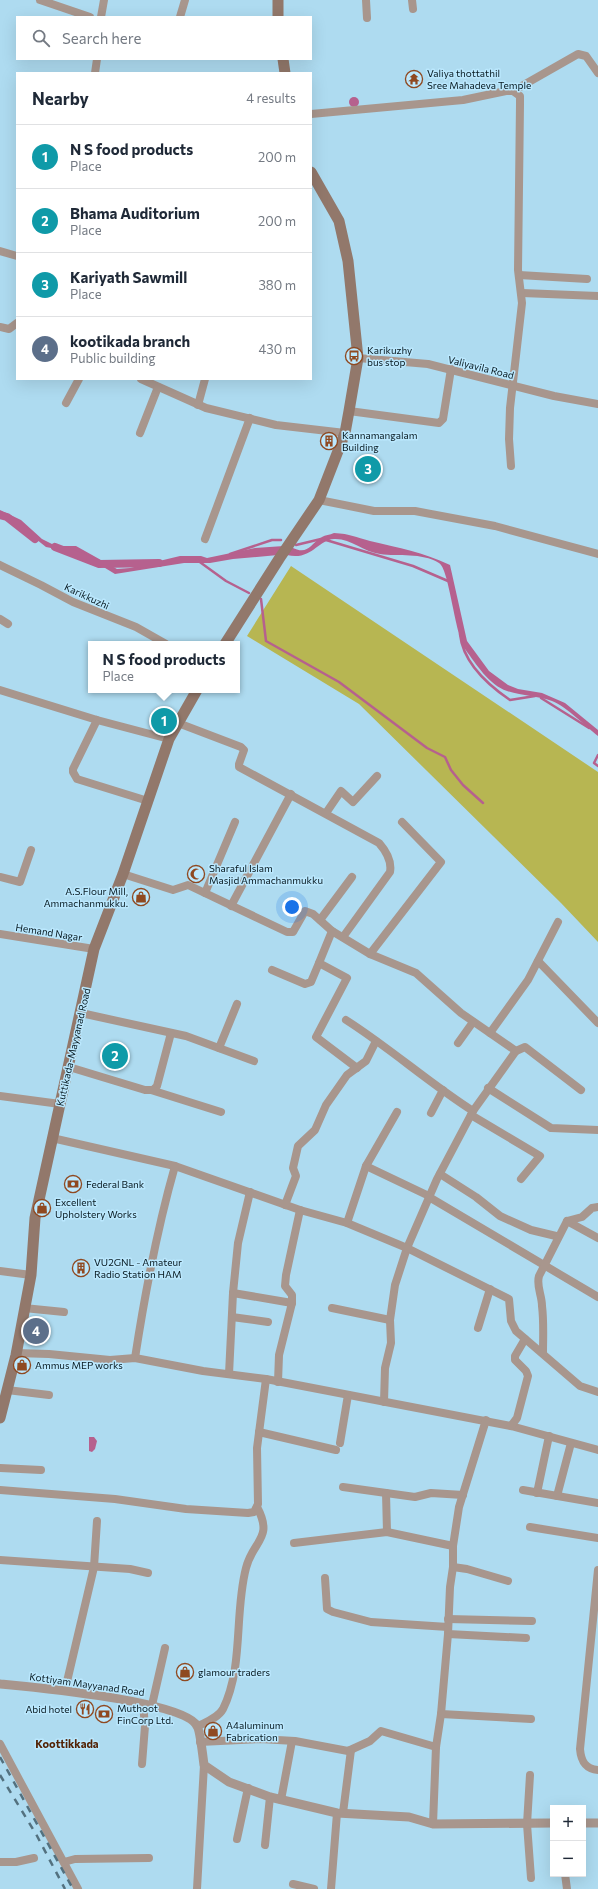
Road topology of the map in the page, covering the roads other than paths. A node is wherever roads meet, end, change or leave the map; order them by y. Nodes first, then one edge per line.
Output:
1 (40, 0) edge
2 (104, 0) edge
3 (185, 0) edge
4 (278, 0) edge
5 (366, 0) edge
6 (412, 0) edge
7 (413, 9) dead end
8 (87, 16) edge
9 (101, 16) edge
10 (180, 16) edge
11 (278, 16) edge
12 (367, 18) dead end
13 (97, 60) edge
14 (283, 60) edge
15 (95, 72) edge
16 (285, 72) edge
17 (598, 73) edge
18 (514, 92) junction
19 (312, 114) edge
20 (312, 174) edge
21 (0, 251) edge
22 (16, 256) edge
23 (519, 275) junction
24 (587, 279) dead end
25 (522, 293) junction
26 (598, 296) edge
27 (16, 324) edge
28 (0, 327) edge
29 (358, 358) junction
30 (451, 369) junction
31 (78, 380) edge
32 (143, 380) edge
33 (205, 380) edge
34 (512, 385) junction
35 (158, 387) junction
36 (66, 403) dead end
37 (598, 404) edge
38 (198, 405) junction
39 (349, 411) junction
40 (250, 418) junction
41 (140, 433) dead end
42 (345, 433) junction
43 (511, 466) dead end
44 (319, 500) junction
45 (205, 539) dead end
46 (598, 554) edge
47 (0, 565) edge
48 (0, 619) edge
49 (8, 624) dead end
50 (161, 641) edge
51 (227, 641) edge
52 (0, 690) edge
53 (195, 693) edge
54 (97, 720) junction
55 (178, 723) junction
56 (169, 738) junction
57 (377, 776) dead end
58 (291, 794) junction
59 (148, 801) junction
60 (326, 813) junction
61 (235, 822) dead end
62 (402, 822) dead end
63 (31, 850) dead end
64 (123, 874) junction
65 (0, 877) edge
66 (352, 877) dead end
67 (205, 893) junction
68 (231, 906) junction
69 (320, 920) junction
70 (558, 922) dead end
71 (332, 931) junction
72 (0, 934) edge
73 (343, 937) junction
74 (94, 949) junction
75 (370, 954) junction
76 (538, 962) junction
77 (320, 963) junction
78 (272, 970) dead end
79 (237, 1004) dead end
80 (81, 1013) junction
81 (346, 1020) dead end
82 (473, 1022) junction
83 (598, 1023) edge
84 (171, 1033) junction
85 (490, 1033) junction
86 (376, 1041) junction
87 (458, 1043) dead end
88 (219, 1048) junction
89 (516, 1051) junction
90 (254, 1061) dead end
91 (69, 1067) junction
92 (357, 1068) junction
93 (488, 1088) junction
94 (151, 1090) junction
95 (443, 1090) junction
96 (581, 1090) dead end
97 (0, 1096) edge
98 (60, 1104) junction
99 (221, 1112) dead end
100 (397, 1112) dead end
101 (431, 1113) dead end
102 (472, 1113) junction
103 (598, 1130) edge
104 (52, 1138) junction
105 (175, 1166) junction
106 (366, 1166) junction
107 (440, 1174) junction
108 (521, 1179) dead end
109 (250, 1192) junction
110 (429, 1197) junction
111 (285, 1205) junction
112 (598, 1207) edge
113 (300, 1210) junction
114 (567, 1221) junction
115 (347, 1223) junction
116 (556, 1236) dead end
117 (598, 1238) edge
118 (407, 1248) junction
119 (545, 1266) junction
120 (0, 1271) edge
121 (31, 1275) junction
122 (490, 1289) junction
123 (233, 1293) junction
124 (598, 1297) edge
125 (292, 1303) junction
126 (24, 1308) junction
127 (332, 1308) dead end
128 (64, 1312) dead end
129 (232, 1317) junction
130 (390, 1320) junction
131 (268, 1322) dead end
132 (478, 1328) dead end
133 (525, 1339) junction
134 (15, 1353) junction
135 (543, 1353) junction
136 (135, 1358) junction
137 (229, 1374) junction
138 (266, 1379) junction
139 (278, 1382) junction
140 (7, 1390) junction
141 (598, 1392) edge
142 (49, 1394) dead end
143 (348, 1395) junction
144 (384, 1402) junction
145 (0, 1418) edge
146 (486, 1420) junction
147 (511, 1426) junction
148 (259, 1432) junction
149 (549, 1436) junction
150 (571, 1443) junction
151 (598, 1450) edge
152 (0, 1468) edge
153 (40, 1470) dead end
154 (343, 1487) dead end
155 (0, 1490) edge
156 (523, 1490) dead end
157 (386, 1493) junction
158 (537, 1493) junction
159 (463, 1495) junction
160 (558, 1496) junction
161 (598, 1503) edge
162 (257, 1507) junction
163 (97, 1521) dead end
164 (530, 1527) dead end
165 (387, 1532) junction
166 (598, 1538) edge
167 (294, 1543) dead end
168 (452, 1546) junction
169 (0, 1560) edge
170 (94, 1567) junction
171 (453, 1567) junction
172 (598, 1570) edge
173 (148, 1573) dead end
174 (325, 1578) dead end
175 (508, 1581) dead end
176 (448, 1619) junction
177 (532, 1621) dead end
178 (448, 1631) junction
179 (526, 1638) dead end
180 (165, 1648) dead end
181 (0, 1684) edge
182 (65, 1690) junction
183 (148, 1704) junction
184 (441, 1714) junction
185 (532, 1719) dead end
186 (198, 1726) junction
187 (292, 1740) junction
188 (200, 1742) junction
189 (0, 1744) edge
190 (436, 1747) junction
191 (351, 1750) junction
192 (142, 1764) dead end
193 (204, 1765) junction
194 (598, 1770) edge
195 (530, 1775) dead end
196 (248, 1788) junction
197 (270, 1797) junction
198 (281, 1800) junction
199 (340, 1813) junction
200 (550, 1823) edge
201 (586, 1823) edge
202 (598, 1823) edge
203 (433, 1824) junction
204 (527, 1824) junction
205 (237, 1839) dead end
206 (265, 1845) dead end
207 (34, 1858) dead end
208 (149, 1858) dead end
209 (0, 1862) edge
210 (64, 1862) junction
211 (565, 1877) edge
212 (531, 1878) dead end
213 (293, 1884) dead end
214 (78, 1889) edge
215 (197, 1889) edge
216 (314, 1889) edge
217 (331, 1889) edge
218 (567, 1889) edge

1 - 8 street
2 - 9 street
3 - 10 street
4 - 11 main road
5 - 12 street
6 - 7 street
13 - 15 street
14 - 16 main road
17 - 18 street
18 - 19 street
18 - 23 street
20 - 29 main road
21 - 22 street
23 - 24 street
23 - 25 street
25 - 26 street
25 - 34 street
27 - 28 street
29 - 30 street, Valiyavila Road
29 - 39 main road
30 - 34 street, Valiyavila Road
30 - 39 street
31 - 36 street
32 - 35 street
33 - 38 street
34 - 37 street, Valiyavila Road
34 - 43 street
35 - 38 street
35 - 41 street
38 - 40 street
39 - 42 main road
40 - 42 street
40 - 45 street
42 - 44 main road
44 - 46 street
44 - 51 main road
47 - 50 street, Karikkuzhi
48 - 49 street
52 - 54 street
53 - 55 main road, Kuttikada-Mayyanad Road
54 - 56 street
54 - 59 street
55 - 56 main road, Kuttikada-Mayyanad Road
55 - 58 street
56 - 59 main road, Kuttikada-Mayyanad Road
57 - 60 street
58 - 60 street
58 - 68 street
59 - 64 main road, Kuttikada-Mayyanad Road
60 - 73 street
61 - 67 street
62 - 75 street
63 - 65 street
64 - 67 street
64 - 74 main road, Kuttikada-Mayyanad Road
66 - 69 street
67 - 68 street
68 - 69 street
69 - 71 street
70 - 76 street
71 - 73 street
71 - 77 street
72 - 74 street, Hemand Nagar
73 - 75 street
74 - 80 main road, Kuttikada-Mayyanad Road
75 - 82 street
76 - 83 street
76 - 85 street
77 - 78 street
77 - 92 street
79 - 88 street
80 - 84 street
80 - 91 main road, Kuttikada-Mayyanad Road
81 - 86 street
82 - 85 street
82 - 87 street
84 - 88 street
84 - 94 street
85 - 89 street
86 - 92 street
86 - 95 street
88 - 90 street
89 - 93 street
89 - 96 street
91 - 94 street
91 - 98 main road, Kuttikada-Mayyanad Road
92 - 111 street
93 - 102 street
93 - 103 street
94 - 99 street
95 - 101 street
95 - 102 street
97 - 98 street
98 - 104 main road, Kuttikada-Mayyanad Road
100 - 106 street
102 - 107 street
102 - 108 street
104 - 105 street
104 - 121 main road, Kuttikada-Mayyanad Road
105 - 109 street
105 - 136 street
106 - 110 street
106 - 115 street
107 - 110 street
107 - 116 street
109 - 111 street
109 - 123 street
110 - 118 street
110 - 119 street
111 - 113 street
112 - 114 street
113 - 115 street
113 - 125 street
114 - 117 street
114 - 119 street
115 - 118 street
118 - 122 street
118 - 130 street
119 - 124 street
119 - 135 street
120 - 121 street
121 - 126 main road, Kuttikada-Mayyanad Road
122 - 132 street
122 - 133 street
123 - 125 street
123 - 129 street
125 - 139 street
126 - 128 street
126 - 134 main road, Kuttikada-Mayyanad Road
127 - 130 street
129 - 131 street
129 - 137 street
130 - 144 street
133 - 135 street
133 - 147 street
134 - 136 street
134 - 140 main road, Kuttikada-Mayyanad Road
135 - 141 street
136 - 137 street
137 - 138 street
138 - 139 street
138 - 148 street
139 - 143 street
140 - 142 street
140 - 145 main road, Kuttikada-Mayyanad Road
143 - 144 street
143 - 148 street
144 - 146 street
146 - 147 street
146 - 159 street
147 - 149 street
148 - 162 street
149 - 150 street
149 - 158 street
150 - 151 street
150 - 160 street
152 - 153 street
154 - 157 street
155 - 162 street
156 - 158 street
157 - 159 street
157 - 165 street
158 - 160 street
159 - 168 street
160 - 161 street
162 - 186 street
163 - 170 street
164 - 166 street
165 - 167 street
165 - 168 street
168 - 171 street
169 - 170 street
170 - 173 street
170 - 182 street
171 - 175 street
171 - 176 street
172 - 194 street
174 - 178 street
176 - 177 street
176 - 178 street
178 - 179 street
178 - 184 street
180 - 183 street
181 - 182 street, Kottiyam Mayyanad Road
182 - 183 street, Kottiyam Mayyanad Road
183 - 186 street, Kottiyam Mayyanad Road
183 - 192 street
184 - 185 street
184 - 190 street
186 - 188 street
187 - 188 street
187 - 191 street
187 - 198 street
188 - 193 street
189 - 210 street
190 - 191 street
190 - 203 street
191 - 199 street
193 - 196 street
193 - 215 street
195 - 204 street
196 - 197 street
196 - 205 street
197 - 198 street
197 - 206 street
198 - 199 street
199 - 203 street
199 - 217 street
200 - 204 street
201 - 202 street
203 - 204 street
204 - 212 street
207 - 209 street
208 - 210 street
210 - 214 street
211 - 218 street
213 - 216 street

